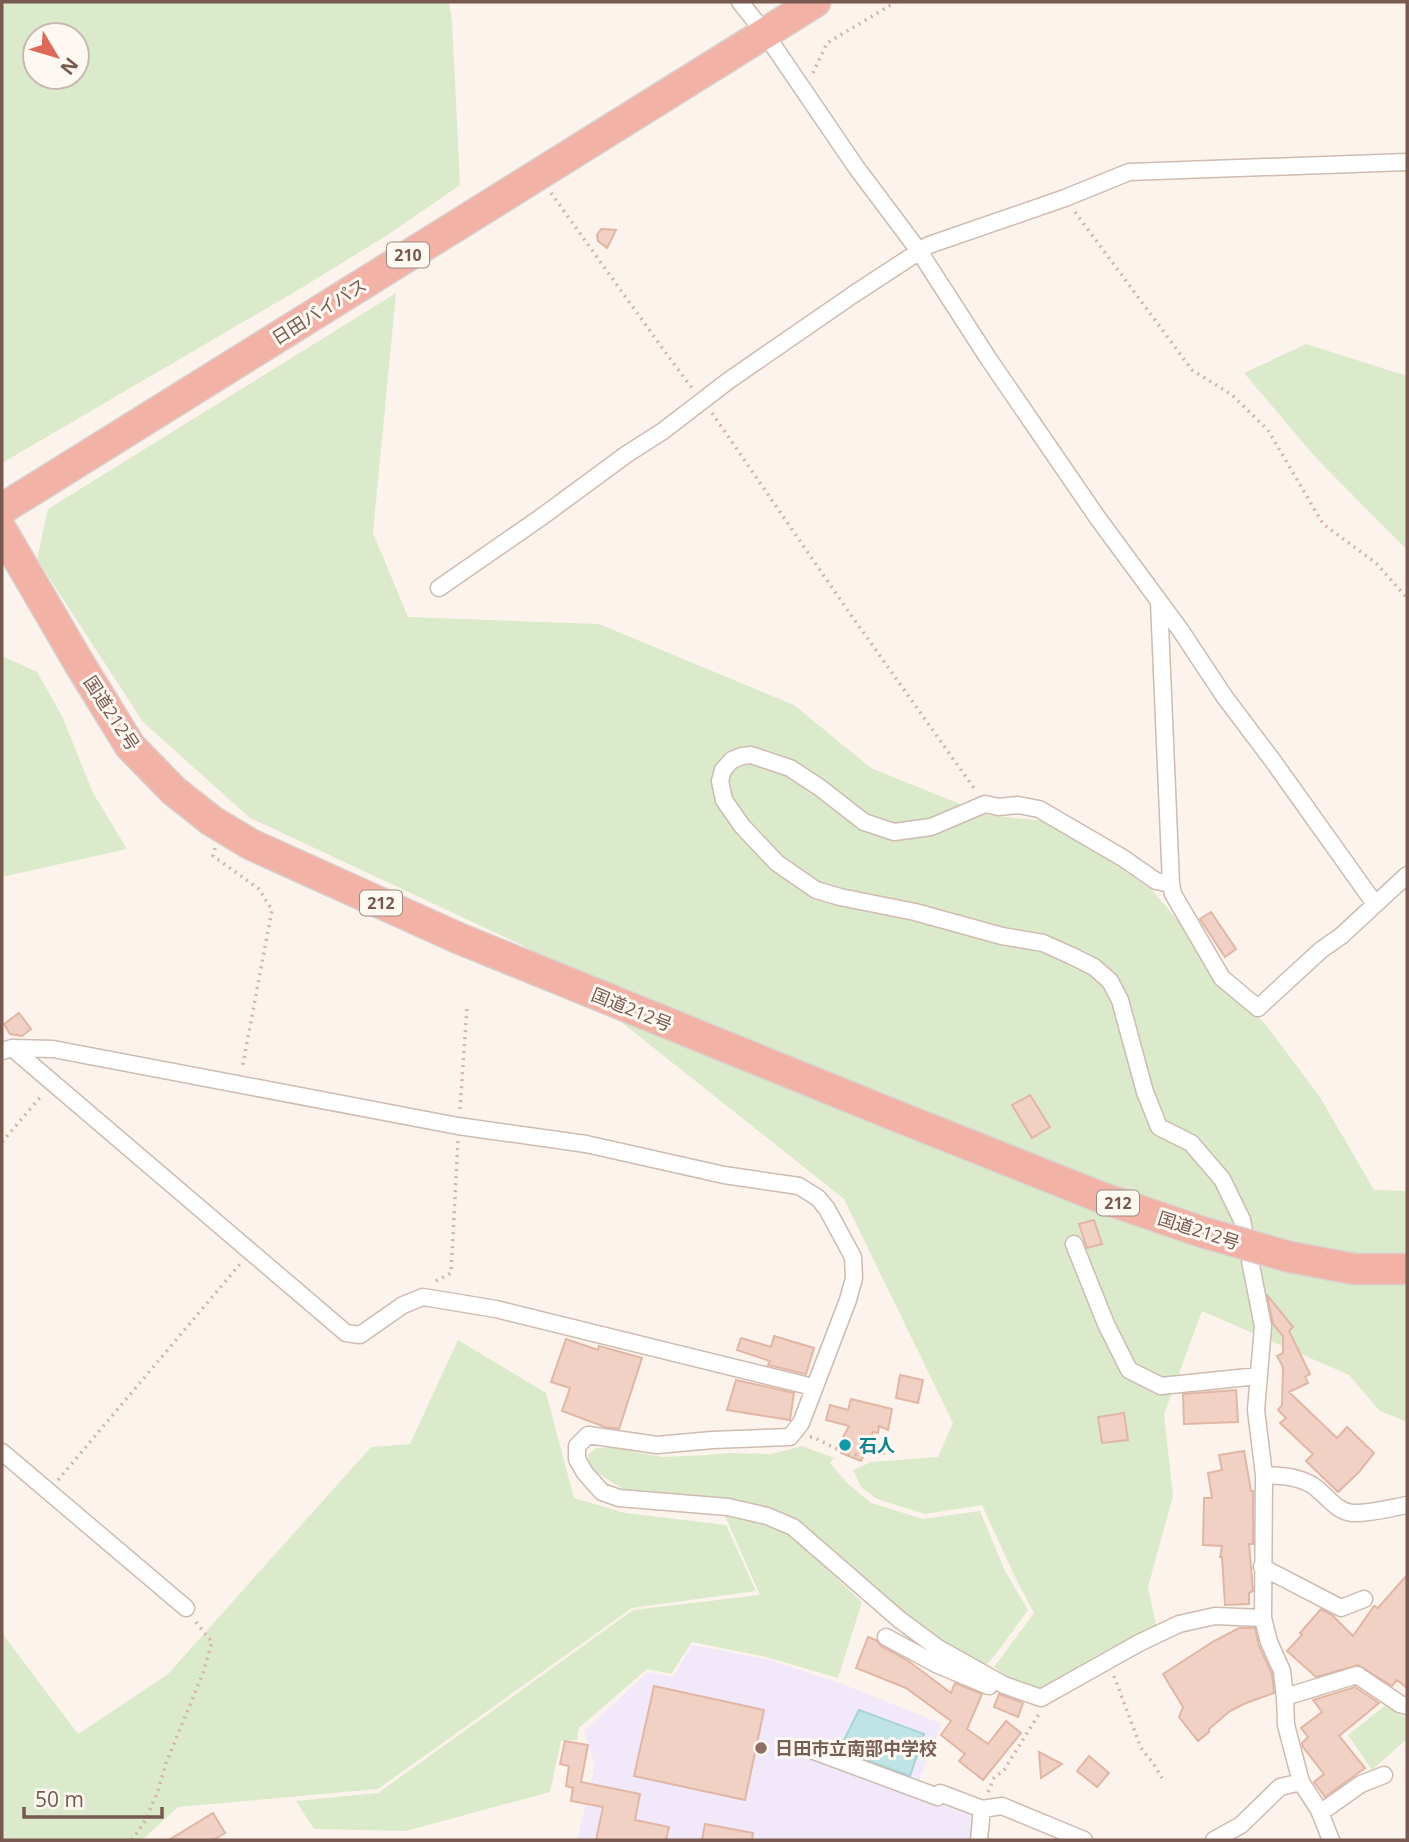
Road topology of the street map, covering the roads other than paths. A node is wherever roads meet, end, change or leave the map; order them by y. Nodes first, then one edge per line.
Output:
1 (740, 2) edge
2 (815, 2) edge
3 (764, 32) junction
4 (1407, 162) edge
5 (919, 251) junction
6 (2, 509) edge
7 (2, 531) edge
8 (439, 588) dead end
9 (1159, 601) junction
10 (1407, 875) edge
11 (1171, 884) junction
12 (1375, 904) junction
13 (7, 1050) edge
14 (1074, 1244) dead end
15 (1407, 1269) edge
16 (1258, 1376) junction
17 (813, 1387) junction
18 (2, 1452) edge
19 (1264, 1475) junction
20 (1407, 1505) edge
21 (1262, 1567) junction
22 (1364, 1599) dead end
23 (186, 1608) road end
24 (1263, 1618) junction
25 (886, 1637) dead end
26 (1004, 1685) junction
27 (1285, 1697) junction
28 (1407, 1706) edge
29 (814, 1751) dead end
30 (1384, 1774) dead end
31 (1301, 1782) junction
32 (982, 1809) junction
33 (1320, 1814) junction
34 (979, 1840) edge
35 (1084, 1840) edge
36 (1214, 1840) edge
37 (1331, 1840) edge

1 - 3 street
2 - 3 highway, 日田バイパス / 210
3 - 5 street
3 - 6 highway, 日田バイパス / 210
4 - 5 street
5 - 8 street
5 - 9 street
7 - 15 highway, 国道212号 / 212, bridge
9 - 11 street
9 - 12 street
10 - 12 street
11 - 12 street
11 - 16 street
13 - 17 street
13 - 17 street
14 - 16 street
16 - 19 street
17 - 26 street
18 - 23 street
19 - 20 street
19 - 21 street
21 - 22 street
21 - 24 street
24 - 26 street
24 - 27 street
25 - 26 street
27 - 28 street
27 - 31 street
29 - 32 street
30 - 33 street
31 - 33 street
31 - 36 street
32 - 34 street
32 - 35 street
33 - 37 street

